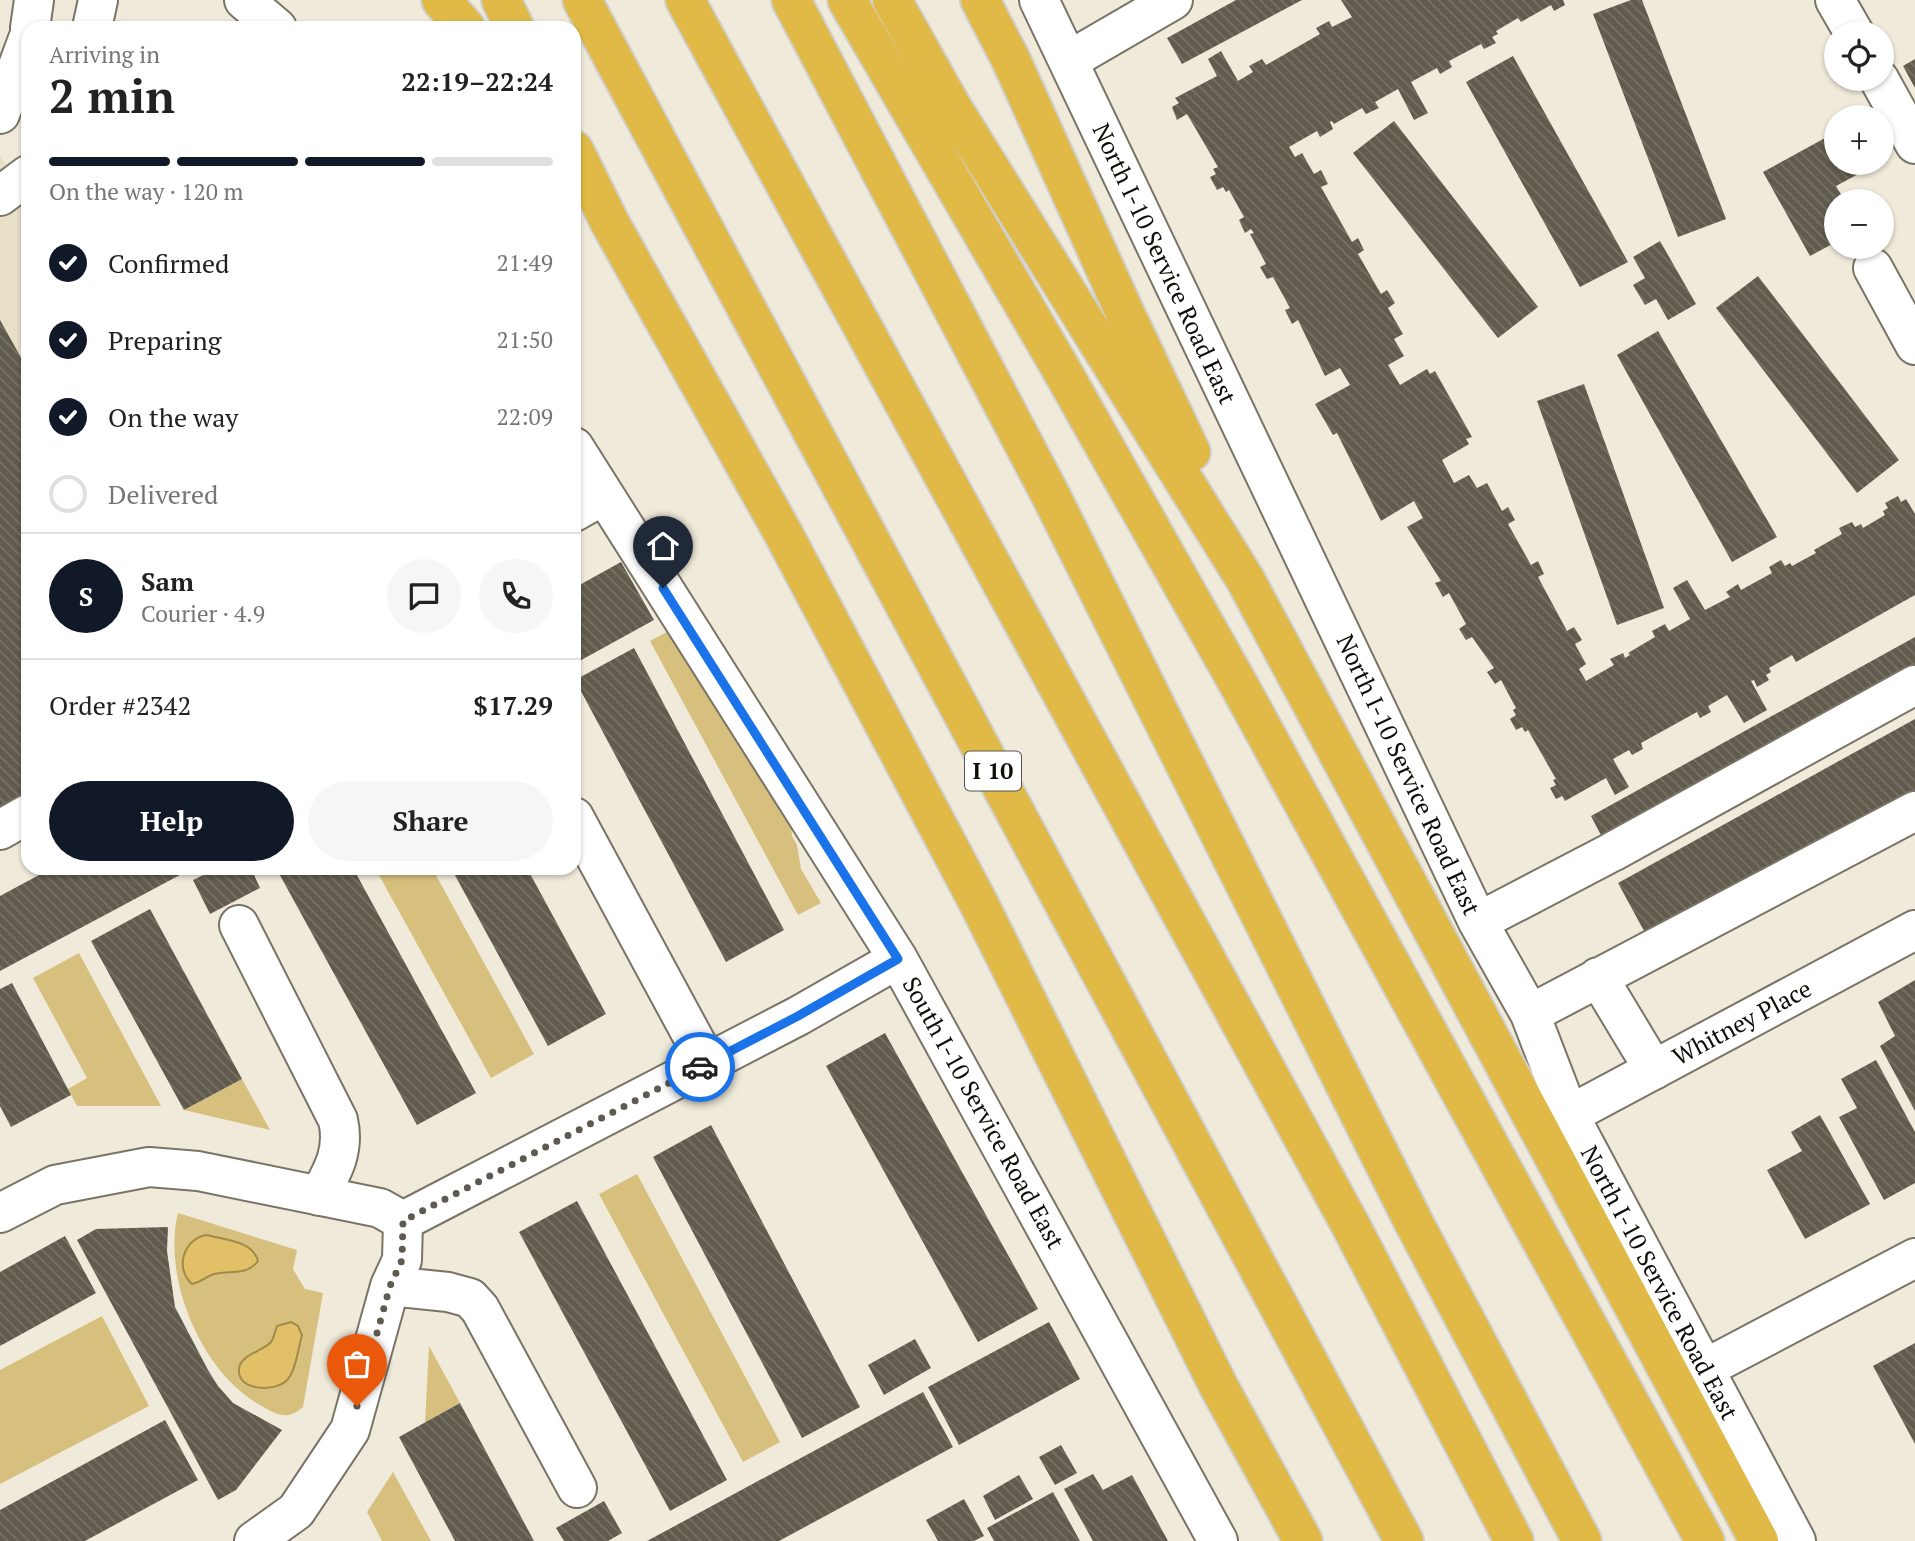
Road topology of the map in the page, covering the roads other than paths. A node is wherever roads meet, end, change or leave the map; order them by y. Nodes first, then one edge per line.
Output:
1 (34, 0) edge
2 (99, 0) edge
3 (244, 0) edge
4 (441, 0) edge
5 (501, 0) edge
6 (582, 0) edge
7 (685, 0) edge
8 (791, 0) edge
9 (847, 0) edge
10 (892, 0) edge
11 (980, 0) edge
12 (1039, 0) edge
13 (1172, 0) edge
14 (1835, 0) edge
15 (31, 21) edge
16 (94, 21) edge
17 (269, 21) edge
18 (460, 21) edge
19 (512, 21) edge
20 (1847, 21) edge
21 (21, 57) edge
22 (1068, 61) junction
23 (1886, 91) edge
24 (0, 114) edge
25 (1915, 144) edge
26 (581, 164) edge
27 (21, 180) edge
28 (581, 180) edge
29 (0, 196) edge
30 (610, 223) junction
31 (1873, 268) dead end
32 (1915, 345) edge
33 (581, 474) edge
34 (589, 504) edge
35 (1245, 579) junction
36 (1915, 685) edge
37 (1915, 811) edge
38 (21, 818) edge
39 (0, 830) edge
40 (581, 830) edge
41 (1478, 922) junction
42 (239, 925) dead end
43 (1915, 930) edge
44 (898, 959) junction
45 (1598, 977) junction
46 (1530, 1014) junction
47 (707, 1063) junction
48 (1654, 1070) junction
49 (1569, 1115) junction
50 (319, 1196) junction
51 (0, 1213) edge
52 (403, 1221) junction
53 (1915, 1258) edge
54 (390, 1286) junction
55 (1704, 1369) junction
56 (577, 1488) dead end
57 (254, 1541) edge
58 (1218, 1541) edge
59 (1303, 1541) edge
60 (1404, 1541) edge
61 (1514, 1541) edge
62 (1582, 1541) edge
63 (1705, 1541) edge
64 (1759, 1541) edge
65 (1796, 1541) edge

1 - 15 street
2 - 16 street
3 - 17 street
4 - 18 highway
5 - 19 highway
6 - 60 highway, I 10
7 - 61 highway
8 - 62 highway
9 - 63 highway
10 - 35 highway
11 - 35 highway
12 - 22 street, North I-10 Service Road East
13 - 22 street
14 - 20 street
21 - 24 street
22 - 41 street, North I-10 Service Road East
23 - 25 street
26 - 30 highway
27 - 29 street
28 - 30 highway
30 - 59 highway
31 - 32 street
33 - 34 street, South I-10 Service Road East
34 - 44 street, South I-10 Service Road East
35 - 64 highway
36 - 41 street
37 - 45 street
38 - 39 street
40 - 47 street
41 - 46 street, North I-10 Service Road East
42 - 50 street
43 - 48 street, Whitney Place
44 - 47 street
44 - 58 street, South I-10 Service Road East
45 - 46 street
45 - 48 street
46 - 49 street, North I-10 Service Road East
47 - 52 street
48 - 49 street, Whitney Place
49 - 55 street, North I-10 Service Road East
50 - 51 street
50 - 52 street
52 - 54 street
53 - 55 street
54 - 56 street
54 - 57 street
55 - 65 street, North I-10 Service Road East

